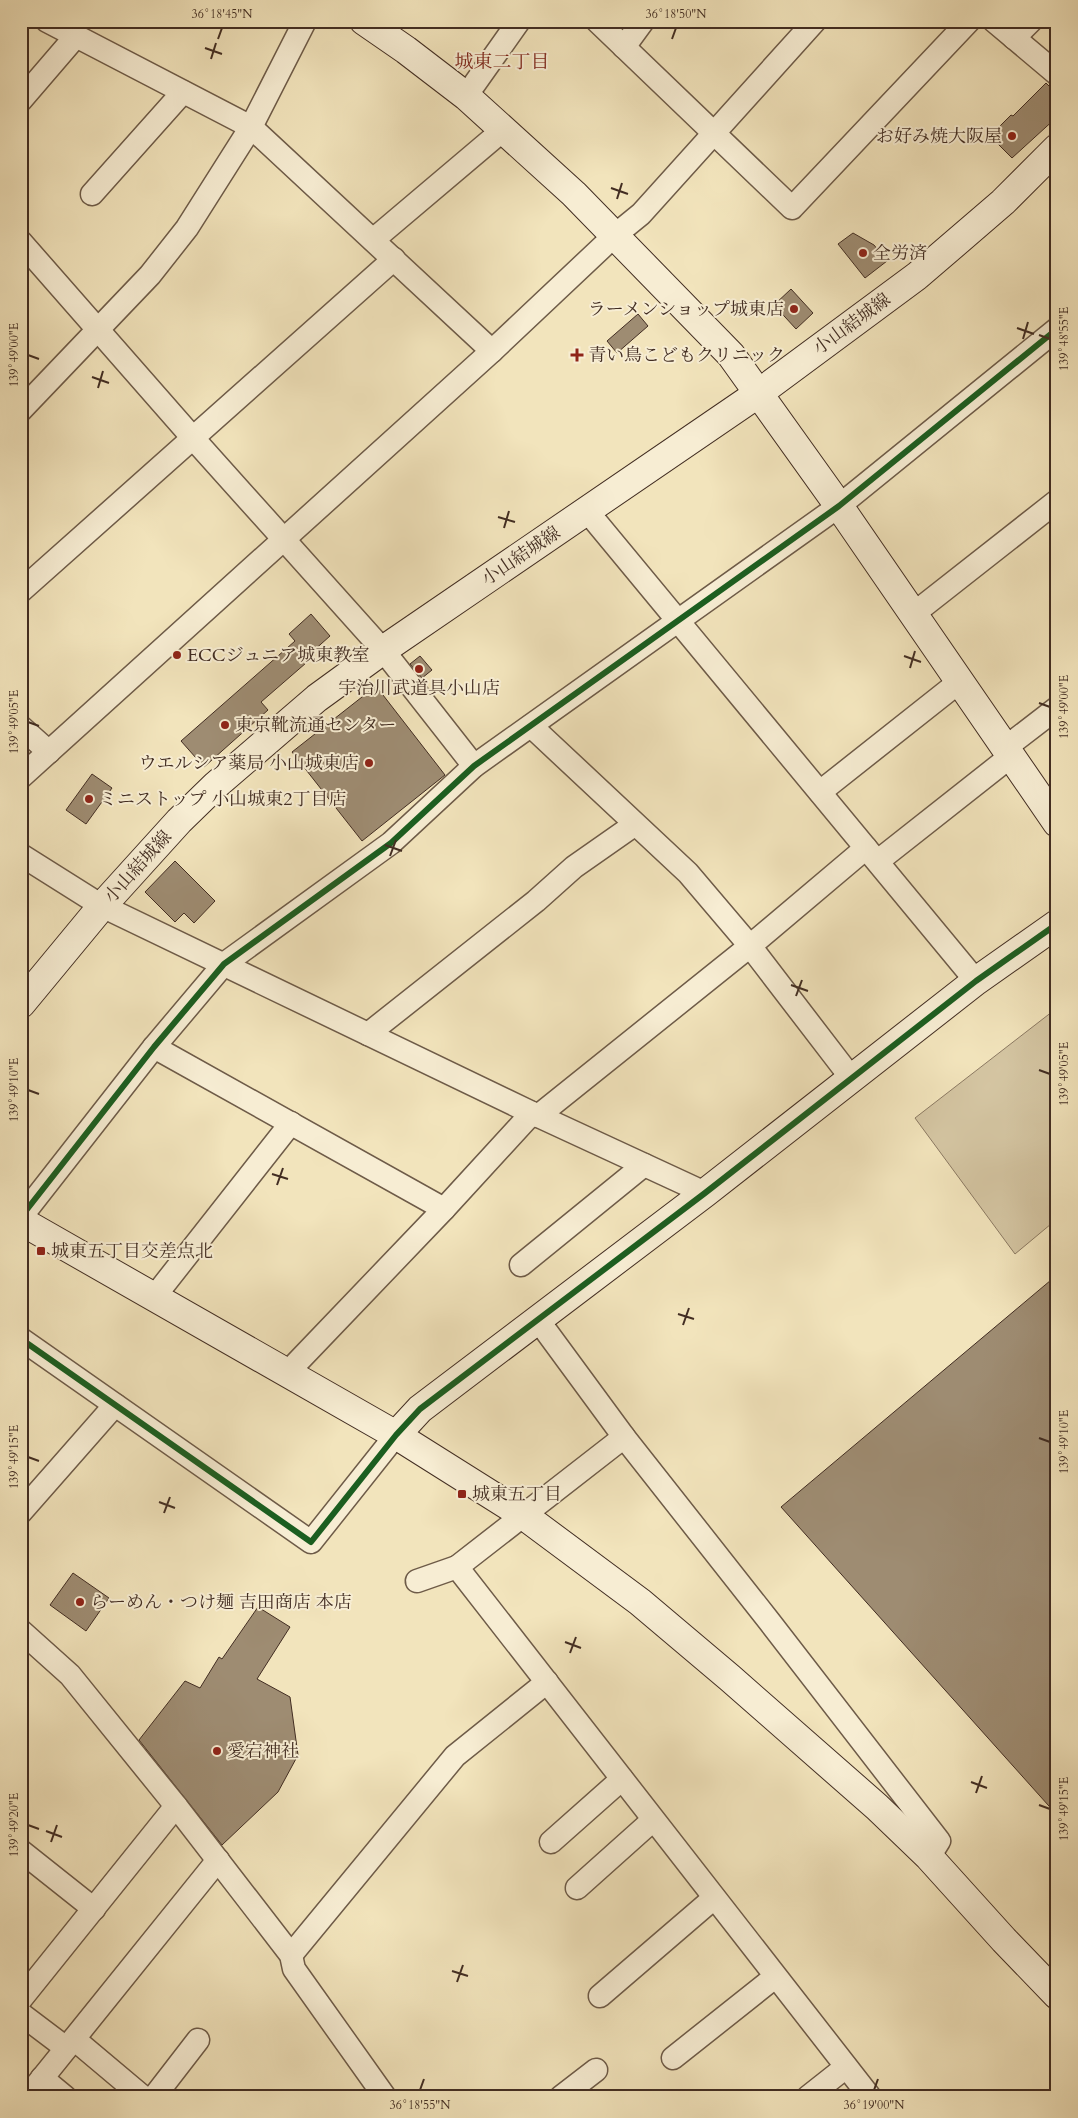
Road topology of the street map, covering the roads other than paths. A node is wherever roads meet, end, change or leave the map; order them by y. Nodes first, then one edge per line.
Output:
1 (47, 21) edge
2 (306, 21) edge
3 (364, 21) edge
4 (519, 21) edge
5 (597, 21) edge
6 (643, 21) edge
7 (814, 21) edge
8 (969, 21) edge
9 (994, 21) edge
10 (1031, 21) edge
11 (76, 36) junction
12 (1014, 38) junction
13 (624, 47) junction
14 (1057, 74) edge
15 (183, 92) junction
16 (466, 96) junction
17 (21, 100) edge
18 (251, 127) junction
19 (503, 130) junction
20 (713, 134) junction
21 (1057, 148) edge
22 (92, 194) dead end
23 (614, 236) junction
24 (373, 240) junction
25 (21, 242) edge
26 (394, 259) junction
27 (1057, 329) edge
28 (100, 330) junction
29 (492, 351) junction
30 (759, 393) junction
31 (22, 409) edge
32 (192, 437) junction
33 (1057, 501) edge
34 (839, 506) junction
35 (587, 511) junction
36 (284, 540) junction
37 (21, 591) edge
38 (912, 615) junction
39 (678, 620) junction
40 (383, 650) junction
41 (959, 682) junction
42 (1057, 708) edge
43 (530, 726) junction
44 (21, 727) edge
45 (49, 752) junction
46 (1008, 752) junction
47 (474, 766) junction
48 (21, 777) edge
49 (820, 792) junction
50 (1057, 823) edge
51 (634, 825) junction
52 (21, 855) edge
53 (872, 855) junction
54 (102, 906) junction
55 (1057, 924) edge
56 (750, 946) junction
57 (224, 964) junction
58 (976, 981) junction
59 (21, 1004) edge
60 (368, 1034) junction
61 (154, 1047) junction
62 (852, 1079) junction
63 (535, 1114) junction
64 (290, 1123) junction
65 (644, 1165) junction
66 (705, 1193) junction
67 (444, 1209) junction
68 (21, 1217) edge
69 (21, 1221) edge
70 (521, 1265) dead end
71 (155, 1296) junction
72 (538, 1320) junction
73 (21, 1338) edge
74 (288, 1372) junction
75 (115, 1405) junction
76 (396, 1435) junction
77 (624, 1436) junction
78 (21, 1512) edge
79 (523, 1515) junction
80 (457, 1567) junction
81 (417, 1581) dead end
82 (21, 1631) edge
83 (547, 1682) junction
84 (622, 1779) junction
85 (176, 1806) junction
86 (654, 1820) junction
87 (551, 1842) dead end
88 (21, 1851) edge
89 (929, 1857) junction
90 (218, 1860) junction
91 (577, 1888) dead end
92 (714, 1898) junction
93 (94, 1909) junction
94 (292, 1955) junction
95 (775, 1977) junction
96 (1057, 1995) edge
97 (600, 1996) dead end
98 (21, 2000) edge
99 (21, 2014) edge
100 (198, 2040) dead end
101 (70, 2044) junction
102 (673, 2058) dead end
103 (846, 2067) junction
104 (596, 2070) dead end
105 (42, 2078) junction
106 (27, 2097) edge
107 (65, 2097) edge
108 (143, 2097) edge
109 (154, 2097) edge
110 (385, 2097) edge
111 (562, 2097) edge
112 (808, 2097) edge
113 (870, 2097) edge

1 - 11 street
2 - 18 street
3 - 16 street
4 - 16 street
5 - 13 street
6 - 13 street
7 - 20 street
8 - 20 street
9 - 12 street
10 - 12 street
11 - 15 street
11 - 17 street
12 - 14 street
13 - 20 street
15 - 18 street
15 - 22 street
16 - 19 street
18 - 24 street
18 - 28 street
19 - 23 street
19 - 24 street
20 - 23 street
21 - 30 street, 小山結城線
23 - 29 street
23 - 30 street
24 - 26 street
25 - 28 street
26 - 29 street
26 - 32 street
27 - 34 street
28 - 31 street
28 - 32 street
29 - 36 street
30 - 34 street
30 - 35 street, 小山結城線
32 - 36 street
32 - 37 street
33 - 38 street
34 - 38 street
34 - 39 street
35 - 39 street
35 - 40 street, 小山結城線
36 - 40 street
36 - 45 street
38 - 41 street
39 - 43 street
39 - 49 street
40 - 47 street
40 - 54 street, 小山結城線
41 - 46 street
41 - 49 street
42 - 46 street
43 - 47 street
43 - 51 street
44 - 45 street
45 - 48 street
46 - 50 street
46 - 53 street
47 - 57 street
49 - 53 street
51 - 56 street
51 - 60 street
52 - 54 street
53 - 56 street
53 - 58 street
54 - 57 street
54 - 59 street, 小山結城線
55 - 58 street
56 - 62 street
56 - 63 street
57 - 60 street
57 - 61 street
58 - 62 street
60 - 63 street
61 - 64 street
61 - 68 street
62 - 66 street
63 - 65 street
63 - 67 street
64 - 67 street
64 - 71 street
65 - 66 street
65 - 70 street
66 - 72 street
67 - 74 street
69 - 71 street
71 - 74 street
72 - 76 street
72 - 77 street
73 - 75 street
74 - 76 street
75 - 76 street
75 - 78 street
76 - 79 street
77 - 79 street
77 - 89 street
79 - 80 street
79 - 89 street
80 - 81 street
80 - 83 street
82 - 85 street
83 - 84 street
83 - 94 street
84 - 86 street
84 - 87 street
85 - 90 street
85 - 93 street
86 - 91 street
86 - 92 street
88 - 93 street
89 - 96 street
90 - 94 street
90 - 101 street
92 - 95 street
92 - 97 street
93 - 98 street
94 - 110 street
95 - 102 street
95 - 103 street
99 - 101 street
100 - 109 street
101 - 105 street
101 - 108 street
103 - 112 street
103 - 113 street
104 - 111 street
105 - 106 street
105 - 107 street

